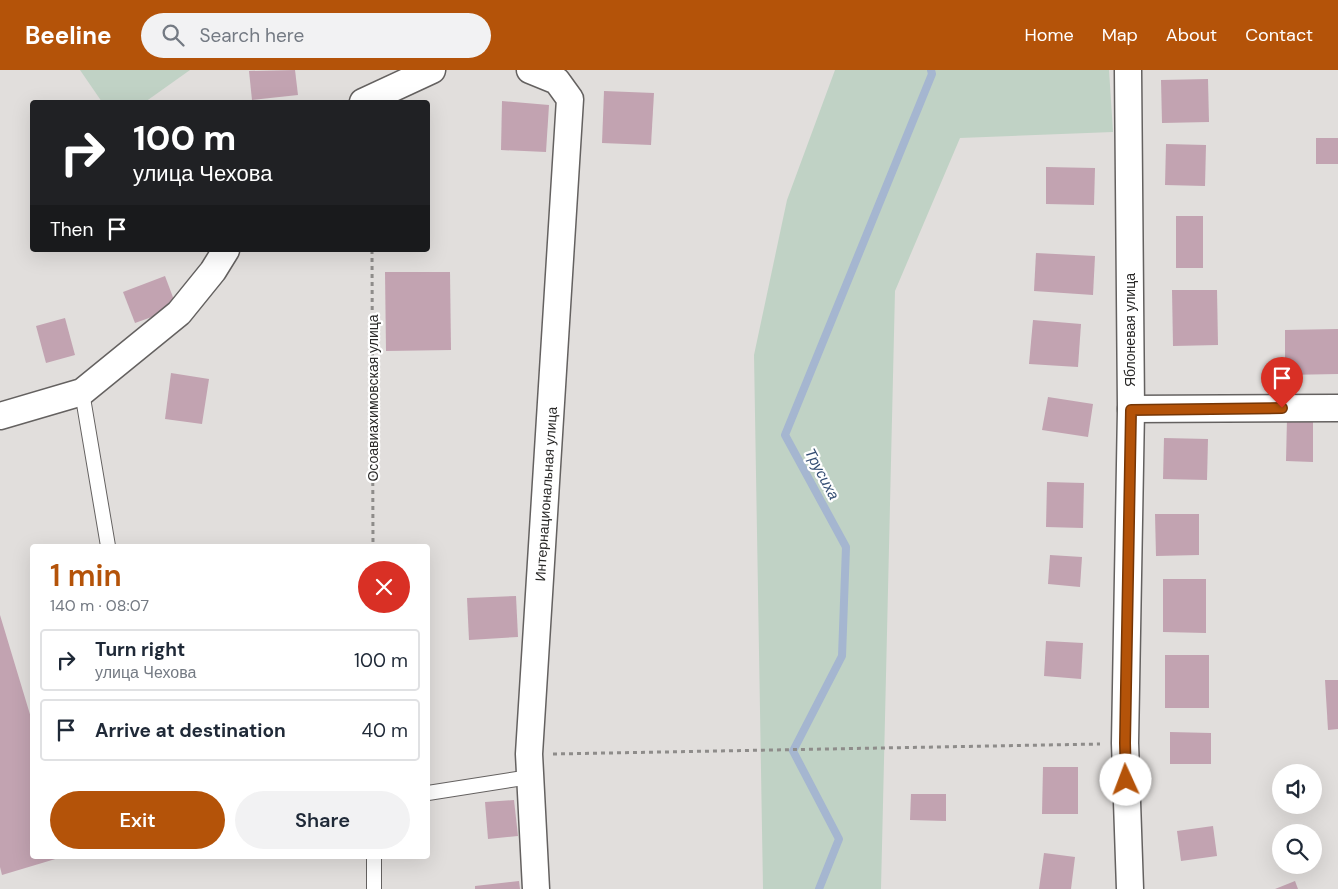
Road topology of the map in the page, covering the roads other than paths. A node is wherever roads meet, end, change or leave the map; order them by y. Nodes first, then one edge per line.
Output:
1 (432, 70) edge
2 (530, 70) edge
3 (1128, 70) edge
4 (367, 100) edge
5 (225, 252) edge
6 (82, 392) junction
7 (1338, 408) edge
8 (1131, 410) junction
9 (0, 416) edge
10 (108, 544) edge
11 (530, 765) junction
12 (430, 792) edge
13 (374, 859) edge
14 (374, 889) edge
15 (536, 889) edge
16 (1130, 889) edge

1 - 4 street
2 - 11 street, Интернациональная улица
3 - 8 street, Яблоневая улица
5 - 6 street
6 - 9 street
6 - 10 lane
7 - 8 street
8 - 16 street, Яблоневая улица
11 - 12 lane
11 - 15 street, Интернациональная улица
13 - 14 lane

